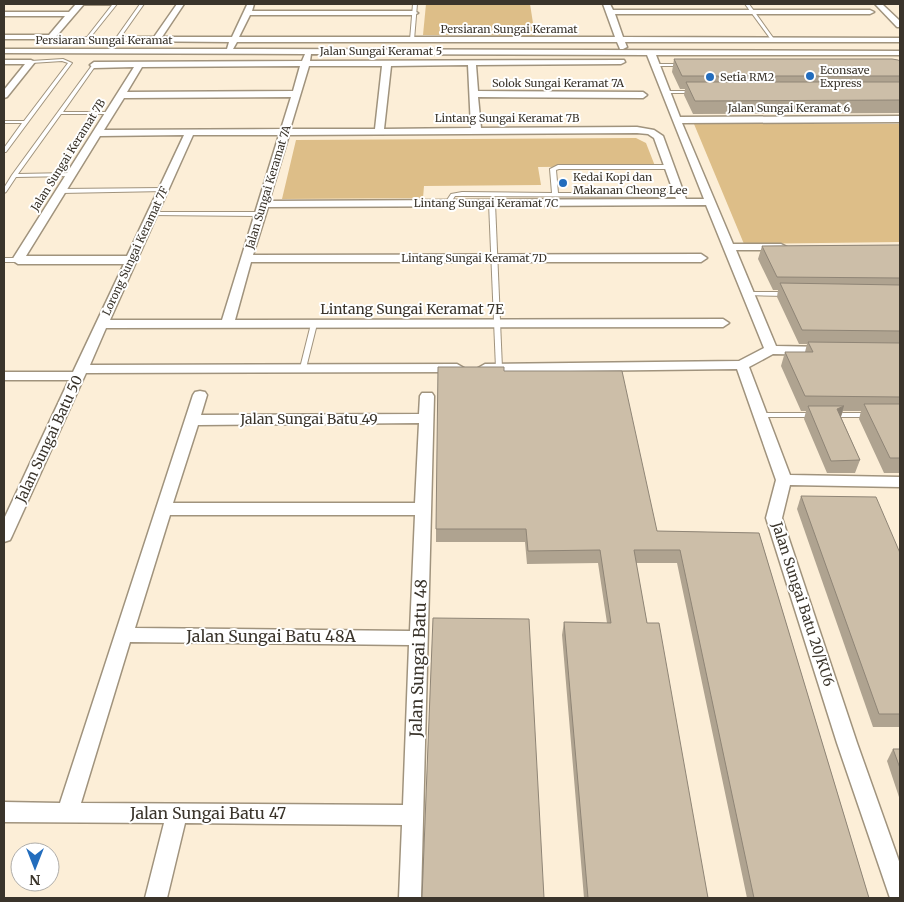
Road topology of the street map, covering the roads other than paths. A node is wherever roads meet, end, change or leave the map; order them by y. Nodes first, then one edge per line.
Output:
1 (15, 4) edge
2 (80, 4) edge
3 (142, 4) edge
4 (180, 4) edge
5 (252, 4) edge
6 (415, 4) edge
7 (748, 4) edge
8 (878, 4) edge
9 (608, 8) edge
10 (753, 12) junction
11 (870, 12) dead end
12 (248, 13) junction
13 (414, 13) junction
14 (4, 14) edge
15 (70, 14) junction
16 (900, 25) edge
17 (4, 37) edge
18 (51, 37) junction
19 (119, 39) joint
20 (156, 40) junction
21 (234, 40) junction
22 (412, 40) junction
23 (620, 40) junction
24 (773, 40) junction
25 (900, 47) edge
26 (4, 51) edge
27 (229, 51) junction
28 (309, 51) junction
29 (624, 51) junction
30 (650, 51) junction
31 (4, 62) edge
32 (31, 62) junction
33 (622, 62) dead end
34 (306, 63) junction
35 (387, 63) junction
36 (472, 63) junction
37 (140, 64) junction
38 (94, 65) joint
39 (655, 65) junction
40 (685, 65) edge
41 (5, 92) edge
42 (665, 92) junction
43 (695, 92) edge
44 (297, 94) junction
45 (474, 94) junction
46 (120, 95) junction
47 (643, 95) dead end
48 (59, 113) junction
49 (109, 113) junction
50 (900, 119) edge
51 (677, 120) junction
52 (4, 122) edge
53 (26, 122) junction
54 (379, 131) junction
55 (476, 131) junction
56 (97, 132) junction
57 (190, 132) junction
58 (285, 132) junction
59 (4, 152) edge
60 (670, 167) junction
61 (70, 175) junction
62 (14, 176) junction
63 (163, 190) junction
64 (4, 191) edge
65 (61, 191) junction
66 (555, 194) junction
67 (681, 199) junction
68 (710, 202) junction
69 (448, 203) junction
70 (492, 203) junction
71 (262, 209) junction
72 (152, 214) junction
73 (728, 247) junction
74 (795, 247) edge
75 (247, 258) junction
76 (494, 258) junction
77 (701, 258) dead end
78 (4, 260) edge
79 (18, 260) junction
80 (131, 260) junction
81 (748, 294) junction
82 (795, 294) edge
83 (102, 324) junction
84 (227, 324) junction
85 (314, 324) junction
86 (497, 324) junction
87 (722, 324) dead end
88 (771, 350) junction
89 (840, 351) edge
90 (742, 365) junction
91 (303, 368) junction
92 (499, 368) junction
93 (79, 372) junction
94 (4, 376) edge
95 (200, 395) dead end
96 (427, 396) dead end
97 (761, 415) junction
98 (880, 415) edge
99 (426, 418) junction
100 (193, 420) junction
101 (784, 480) junction
102 (900, 482) edge
103 (423, 508) junction
104 (164, 509) junction
105 (9, 515) edge
106 (4, 536) edge
107 (123, 635) junction
108 (419, 638) junction
109 (4, 812) edge
110 (67, 813) junction
111 (177, 813) junction
112 (412, 815) junction
113 (900, 895) edge
114 (156, 898) edge
115 (410, 898) edge

1 - 14 street
2 - 15 street
2 - 18 lane
3 - 19 lane
4 - 20 street
5 - 12 street
6 - 13 lane
7 - 10 lane
8 - 16 street
9 - 10 street
9 - 23 street
10 - 11 street
10 - 24 lane
12 - 13 street
12 - 21 street
13 - 22 lane
14 - 15 street
15 - 18 street
17 - 18 street
19 - 20 street, Persiaran Sungai Keramat
20 - 21 street, Persiaran Sungai Keramat
21 - 22 street, Persiaran Sungai Keramat
21 - 27 street
22 - 23 street, Persiaran Sungai Keramat
23 - 24 street, Persiaran Sungai Keramat
23 - 29 street
24 - 25 street, Persiaran Sungai Keramat
25 - 30 street, Persiaran Sungai Keramat
26 - 27 street, Persiaran Sungai Keramat
27 - 28 street, Persiaran Sungai Keramat
28 - 29 street, Persiaran Sungai Keramat
28 - 34 street, Jalan Sungai Keramat 7A
29 - 30 street, Persiaran Sungai Keramat
30 - 39 street
31 - 32 street
32 - 41 street
32 - 53 lane
33 - 36 street, Jalan Sungai Keramat 5
34 - 35 street, Jalan Sungai Keramat 5
34 - 37 street, Jalan Sungai Keramat 5
34 - 44 street, Jalan Sungai Keramat 7A
35 - 36 street, Jalan Sungai Keramat 5
35 - 54 street
36 - 45 street
37 - 38 street, Jalan Sungai Keramat 5
37 - 46 street, Jalan Sungai Keramat 7B
38 - 48 lane
39 - 40 lane
39 - 42 street
42 - 43 lane
42 - 51 street
44 - 46 street
44 - 58 street, Jalan Sungai Keramat 7A
45 - 47 street, Solok Sungai Keramat 7A
45 - 55 street
46 - 49 street, Jalan Sungai Keramat 7B
48 - 49 lane
48 - 62 lane
49 - 56 street, Jalan Sungai Keramat 7B
50 - 51 street, Jalan Sungai Keramat 6
51 - 68 street
52 - 53 lane
53 - 59 lane
54 - 55 street, Lintang Sungai Keramat 7B
54 - 58 street, Lintang Sungai Keramat 7B
55 - 60 street, Lintang Sungai Keramat 7B
56 - 57 street, Lintang Sungai Keramat 7B
56 - 61 street, Jalan Sungai Keramat 7B
57 - 58 street, Lintang Sungai Keramat 7B
57 - 63 street, Lorong Sungai Keramat 7F
58 - 71 street, Jalan Sungai Keramat 7A
60 - 66 lane
60 - 67 street, Lintang Sungai Keramat 7B
61 - 62 lane
61 - 65 street, Jalan Sungai Keramat 7B
62 - 64 lane
63 - 65 lane
63 - 72 street, Lorong Sungai Keramat 7F
65 - 79 street, Jalan Sungai Keramat 7B
66 - 67 lane
66 - 69 lane
67 - 68 street, Lintang Sungai Keramat 7C
67 - 70 street, Lintang Sungai Keramat 7C
68 - 73 street
69 - 70 street, Lintang Sungai Keramat 7C
69 - 71 street, Lintang Sungai Keramat 7C
70 - 76 lane
71 - 72 lane
71 - 75 street, Jalan Sungai Keramat 7A
72 - 80 street, Lorong Sungai Keramat 7F
73 - 74 street
73 - 81 street
75 - 76 street, Lintang Sungai Keramat 7D
75 - 84 street, Jalan Sungai Keramat 7A
76 - 77 street, Lintang Sungai Keramat 7D
76 - 86 lane
78 - 79 lane
79 - 80 street
80 - 83 street, Lorong Sungai Keramat 7F
81 - 82 lane
81 - 88 street
83 - 84 street, Lintang Sungai Keramat 7E
83 - 93 street, Lorong Sungai Keramat 7F
84 - 85 street, Lintang Sungai Keramat 7E
85 - 86 street, Lintang Sungai Keramat 7E
85 - 91 lane
86 - 87 street, Lintang Sungai Keramat 7E
86 - 92 lane
88 - 89 street
88 - 90 street
90 - 92 street
90 - 97 street
91 - 92 street
91 - 93 street
93 - 94 street
93 - 105 street, Jalan Sungai Batu 50
95 - 100 street
96 - 99 street, Jalan Sungai Batu 48
97 - 98 lane
97 - 101 street
99 - 100 street, Jalan Sungai Batu 49
99 - 103 street, Jalan Sungai Batu 48
100 - 104 street
101 - 102 street
101 - 113 street, Jalan Sungai Batu 20/KU6
103 - 104 street
103 - 108 street, Jalan Sungai Batu 48
104 - 107 street
105 - 106 street, Jalan Sungai Batu 50
107 - 108 street, Jalan Sungai Batu 48A
107 - 110 street
108 - 112 street, Jalan Sungai Batu 48
109 - 110 street, Jalan Sungai Batu 47
110 - 111 street, Jalan Sungai Batu 47
111 - 112 street, Jalan Sungai Batu 47
111 - 114 street
112 - 115 street, Jalan Sungai Batu 48

